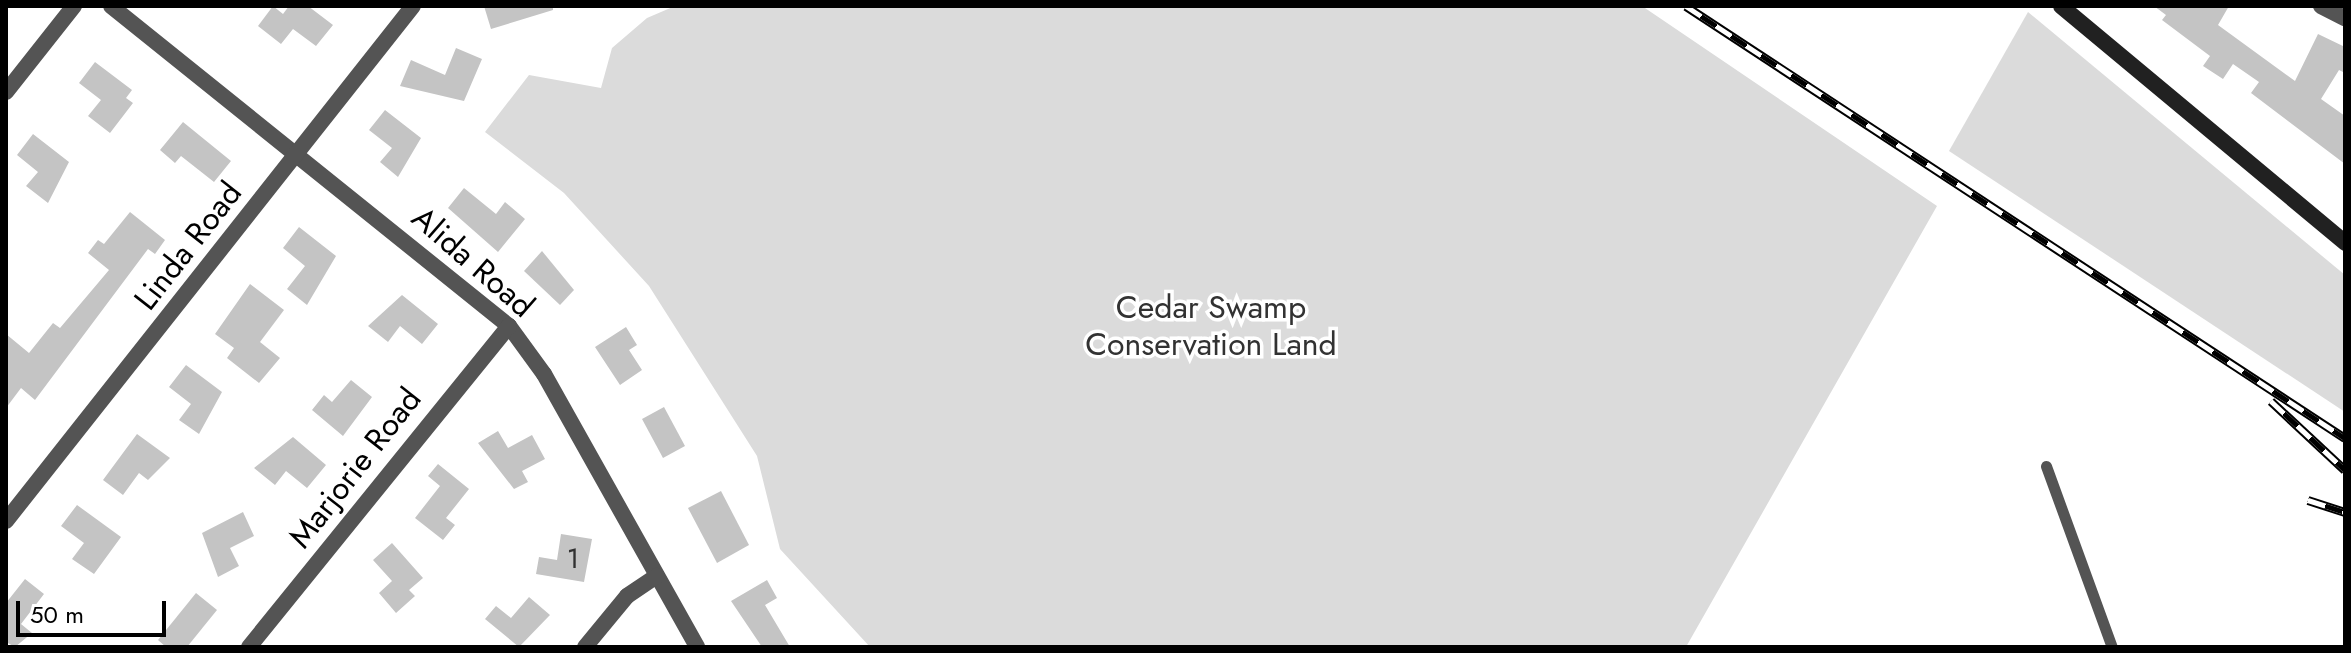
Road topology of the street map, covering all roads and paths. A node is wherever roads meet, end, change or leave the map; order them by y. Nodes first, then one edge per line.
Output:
1 (74, 6) edge
2 (111, 6) edge
3 (413, 6) edge
4 (2321, 6) edge
5 (2064, 7) edge
6 (2345, 18) edge
7 (6, 92) edge
8 (298, 153) junction
9 (2345, 243) edge
10 (509, 326) junction
11 (2046, 466) dead end
12 (6, 521) edge
13 (657, 576) junction
14 (249, 647) edge
15 (585, 647) edge
16 (697, 647) edge
17 (2112, 647) edge

1 - 7 street
2 - 8 street, Alida Road
3 - 8 street, Linda Road
4 - 6 street
5 - 9 main road
8 - 10 street, Alida Road
8 - 12 street, Linda Road
10 - 13 street, Alida Road
10 - 14 street, Marjorie Road
11 - 17 lane
13 - 15 street
13 - 16 street, Alida Road

